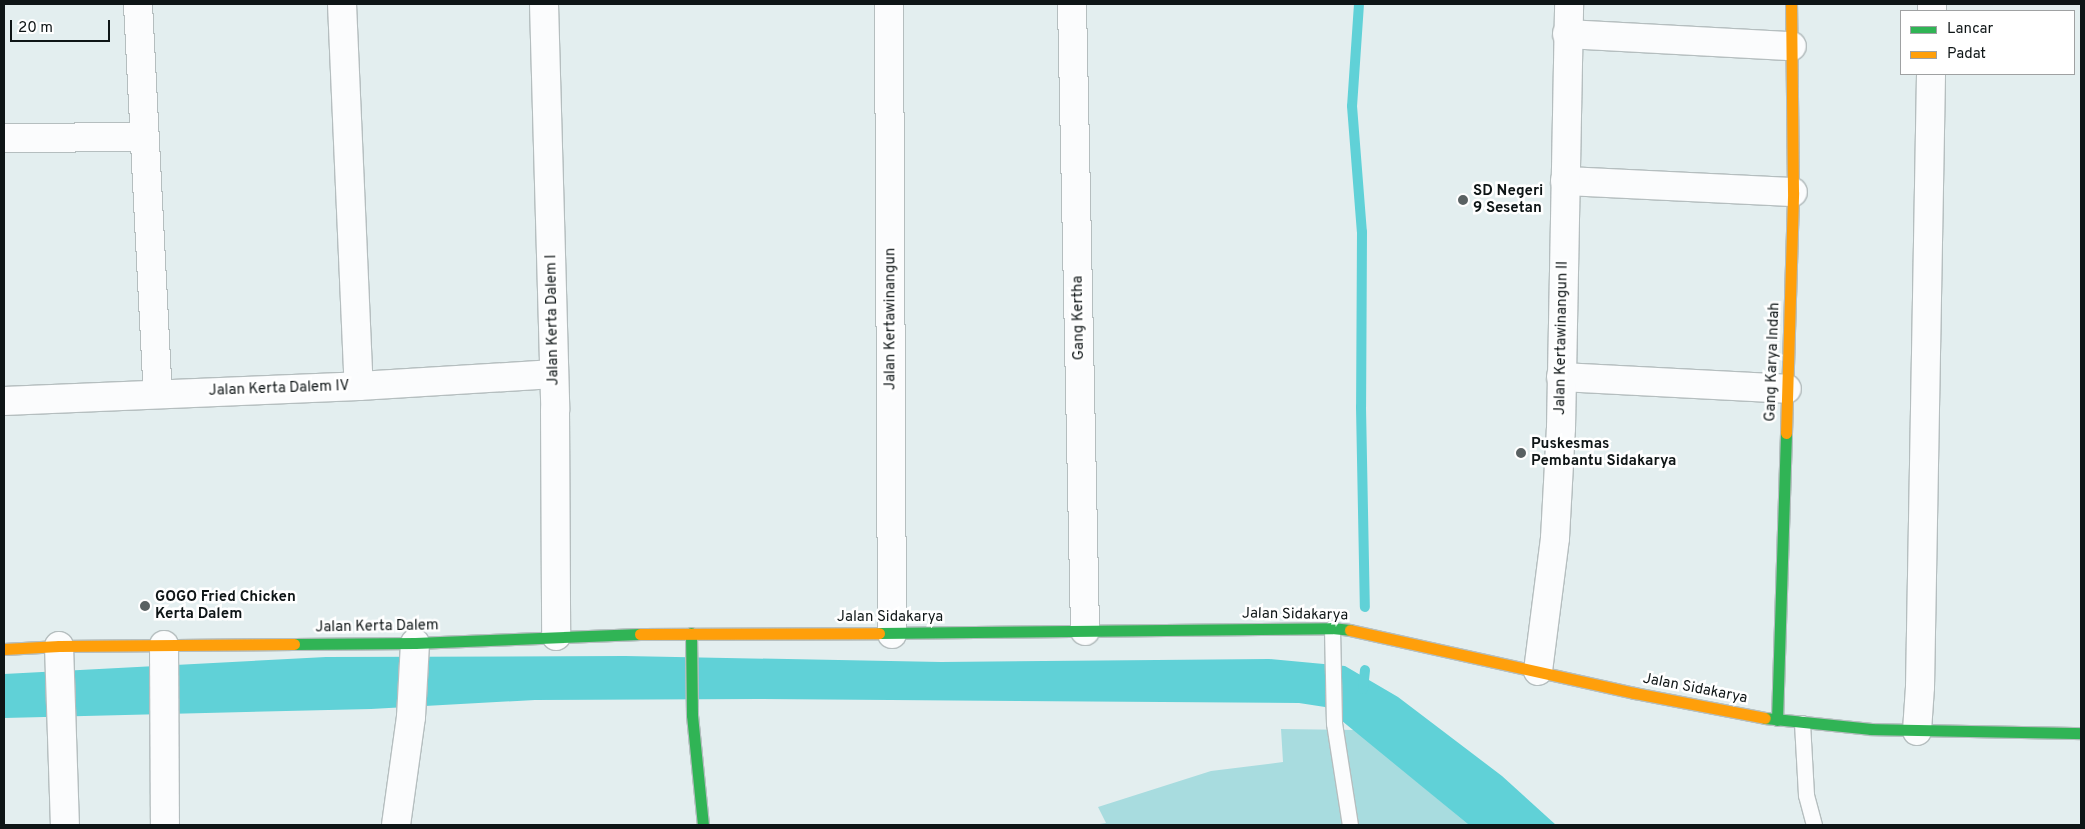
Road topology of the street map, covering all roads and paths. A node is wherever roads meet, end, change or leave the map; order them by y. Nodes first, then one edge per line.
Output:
1 (138, 4) edge
2 (342, 4) edge
3 (544, 4) edge
4 (889, 4) edge
5 (1072, 4) edge
6 (1569, 4) edge
7 (1791, 4) edge
8 (1567, 34) junction
9 (1792, 46) junction
10 (1930, 75) edge
11 (144, 137) junction
12 (4, 138) edge
13 (1565, 181) junction
14 (1793, 192) junction
15 (554, 374) junction
16 (1561, 377) junction
17 (359, 386) junction
18 (1787, 389) junction
19 (158, 393) junction
20 (4, 401) edge
21 (1332, 628) junction
22 (1085, 631) junction
23 (692, 633) junction
24 (892, 634) junction
25 (556, 636) junction
26 (414, 648) junction
27 (4, 649) edge
28 (163, 651) junction
29 (59, 656) junction
30 (1538, 671) junction
31 (1777, 720) junction
32 (1802, 723) junction
33 (1917, 731) junction
34 (2081, 733) edge
35 (65, 825) edge
36 (165, 825) edge
37 (396, 825) edge
38 (703, 825) edge
39 (1350, 825) edge
40 (1814, 825) edge

1 - 11 street
2 - 17 street
3 - 15 street, Jalan Kerta Dalem I
4 - 24 street, Jalan Kertawinangun
5 - 22 street, Gang Kertha
6 - 8 street, Jalan Kertawinangun II
7 - 9 street, Gang Karya Indah
8 - 9 street
8 - 13 street, Jalan Kertawinangun II
9 - 14 street, Gang Karya Indah
10 - 33 street
11 - 12 street
11 - 19 street
13 - 14 street
13 - 16 street, Jalan Kertawinangun II
14 - 18 street, Gang Karya Indah
15 - 17 street, Jalan Kerta Dalem IV
15 - 25 street, Jalan Kerta Dalem I
16 - 18 street
16 - 30 street, Jalan Kertawinangun II
17 - 19 street, Jalan Kerta Dalem IV
18 - 31 street, Gang Karya Indah
19 - 20 street, Jalan Kerta Dalem IV
21 - 22 street, Jalan Sidakarya
21 - 30 street, Jalan Sidakarya
21 - 39 lane
22 - 24 street, Jalan Sidakarya
23 - 24 street, Jalan Sidakarya
23 - 25 street, Jalan Kerta Dalem
23 - 38 street
25 - 26 street, Jalan Kerta Dalem
26 - 28 street, Jalan Kerta Dalem
26 - 37 street
27 - 29 street, Jalan Kerta Dalem
28 - 29 street, Jalan Kerta Dalem
28 - 36 street
29 - 35 street
30 - 31 street, Jalan Sidakarya
31 - 32 street, Jalan Sidakarya
32 - 33 street, Jalan Sidakarya
32 - 40 lane
33 - 34 street, Jalan Sidakarya

